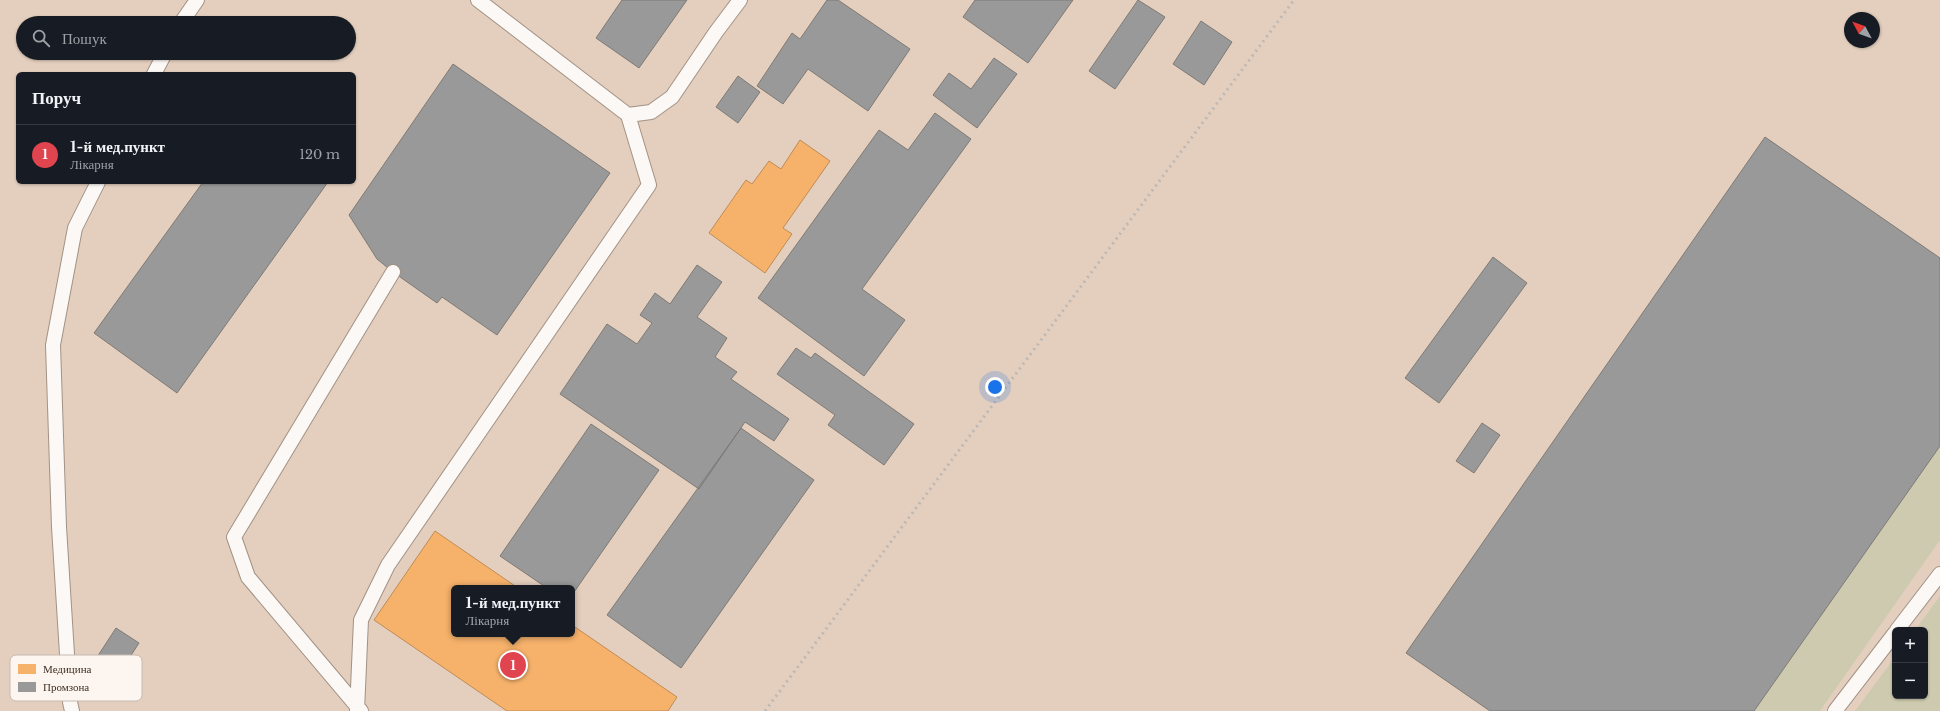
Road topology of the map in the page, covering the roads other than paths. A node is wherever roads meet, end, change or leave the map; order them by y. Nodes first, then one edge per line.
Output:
1 (197, 0) edge
2 (478, 0) edge
3 (740, 0) edge
4 (187, 16) edge
5 (161, 60) edge
6 (155, 72) edge
7 (628, 115) junction
8 (97, 184) edge
9 (393, 272) dead end
10 (1940, 574) edge
11 (1899, 627) edge
12 (1892, 637) edge
13 (67, 655) edge
14 (70, 701) edge
15 (359, 710) edge
16 (72, 711) edge
17 (1835, 711) edge

1 - 4 lane
2 - 7 lane
3 - 7 lane
5 - 6 lane
7 - 15 lane
8 - 13 lane
9 - 15 lane
10 - 11 lane
12 - 17 lane
14 - 16 lane

